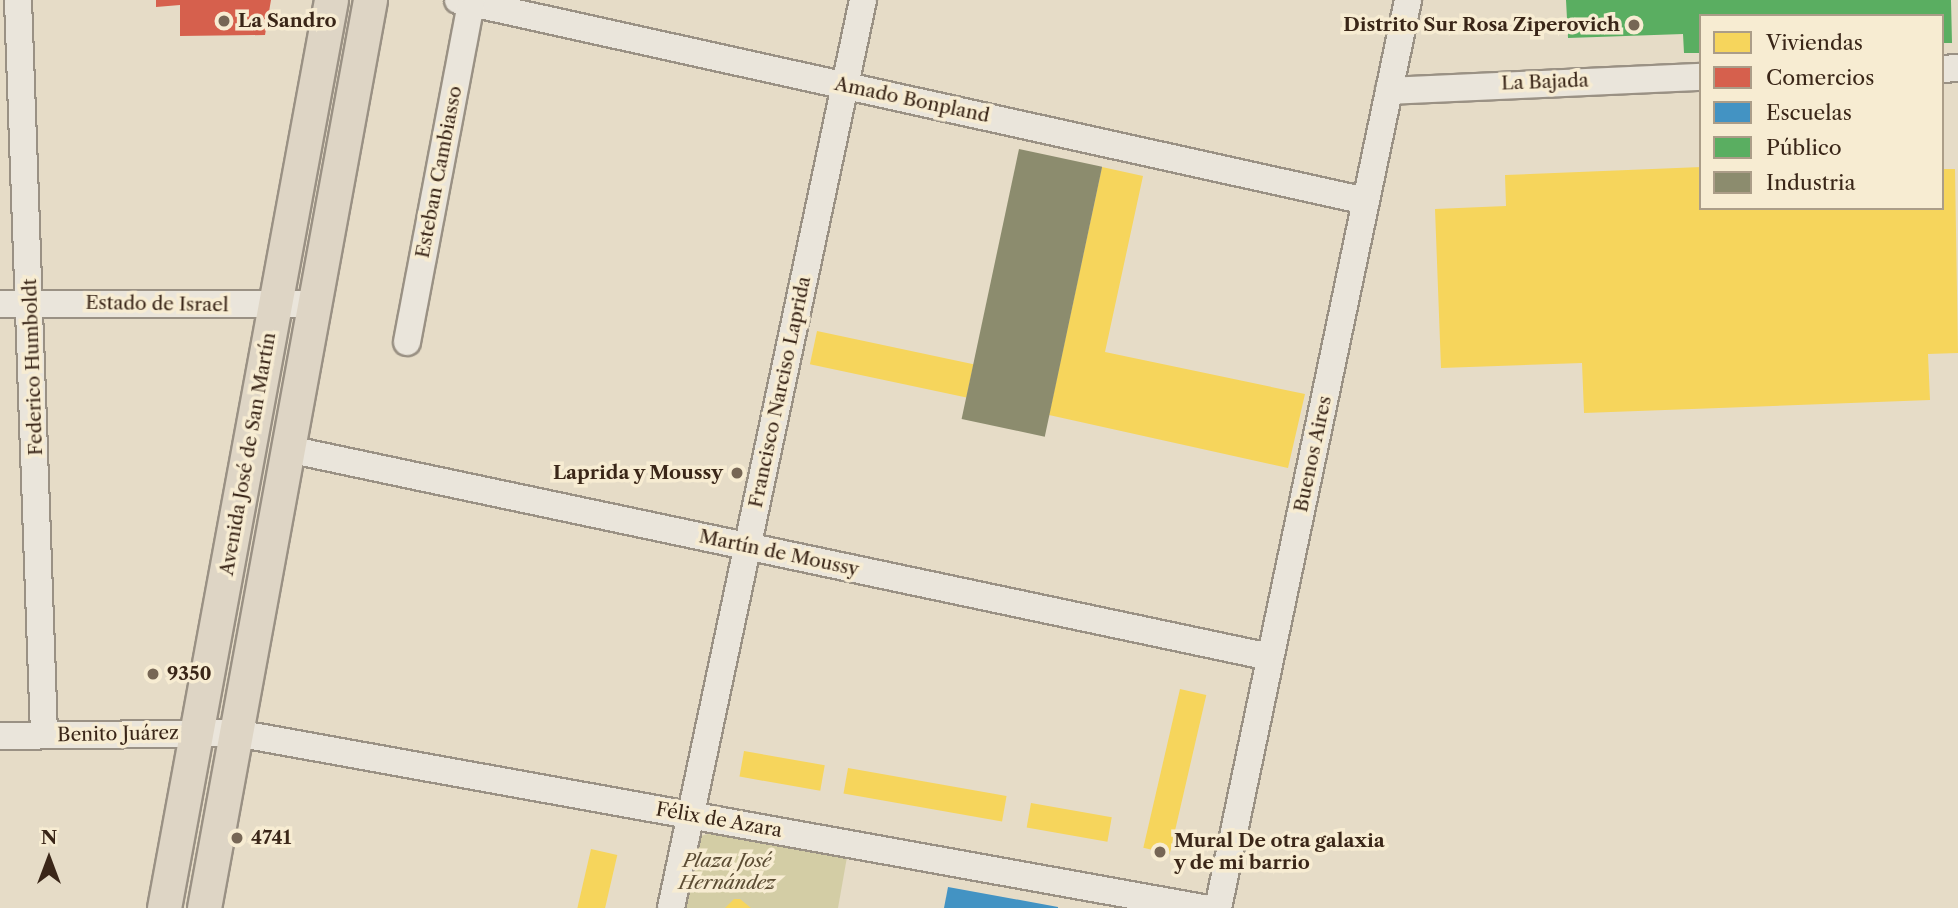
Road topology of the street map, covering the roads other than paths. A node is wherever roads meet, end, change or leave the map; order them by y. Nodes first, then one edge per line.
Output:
1 (18, 0) edge
2 (331, 0) edge
3 (370, 0) edge
4 (863, 0) edge
5 (1408, 0) edge
6 (465, 1) edge
7 (1699, 77) edge
8 (845, 86) junction
9 (1389, 91) junction
10 (1366, 201) junction
11 (31, 302) junction
12 (0, 304) edge
13 (314, 304) junction
14 (275, 305) junction
15 (407, 342) dead end
16 (288, 449) junction
17 (748, 547) junction
18 (1270, 657) junction
19 (196, 733) junction
20 (236, 733) junction
21 (44, 734) junction
22 (0, 736) edge
23 (691, 815) junction
24 (164, 908) edge
25 (204, 908) edge
26 (671, 908) edge
27 (1203, 908) edge
28 (1218, 908) edge

1 - 11 street, Federico Humboldt
2 - 14 main road, Avenida José de San Martín
3 - 13 main road, Avenida José de San Martín
4 - 8 street, Francisco Narciso Laprida
5 - 9 street, Buenos Aires
6 - 8 street, Amado Bonpland
6 - 15 street, Esteban Cambiasso
7 - 9 street, La Bajada
8 - 10 street, Amado Bonpland
8 - 17 street, Francisco Narciso Laprida
9 - 10 street, Buenos Aires
10 - 18 street, Buenos Aires
11 - 12 street, Estado de Israel
11 - 14 street, Estado de Israel
11 - 21 street, Federico Humboldt
13 - 14 street, Estado de Israel
13 - 16 main road, Avenida José de San Martín
14 - 19 main road, Avenida José de San Martín
16 - 17 street, Martín de Moussy
16 - 20 main road, Avenida José de San Martín
17 - 18 street, Martín de Moussy
17 - 23 street, Francisco Narciso Laprida
18 - 28 street, Buenos Aires
19 - 20 street, Benito Juárez
19 - 21 street, Benito Juárez
19 - 24 main road, Avenida José de San Martín
20 - 23 street, Félix de Azara
20 - 25 main road, Avenida José de San Martín
21 - 22 street, Benito Juárez
23 - 26 street, Francisco Narciso Laprida
23 - 27 street, Félix de Azara

